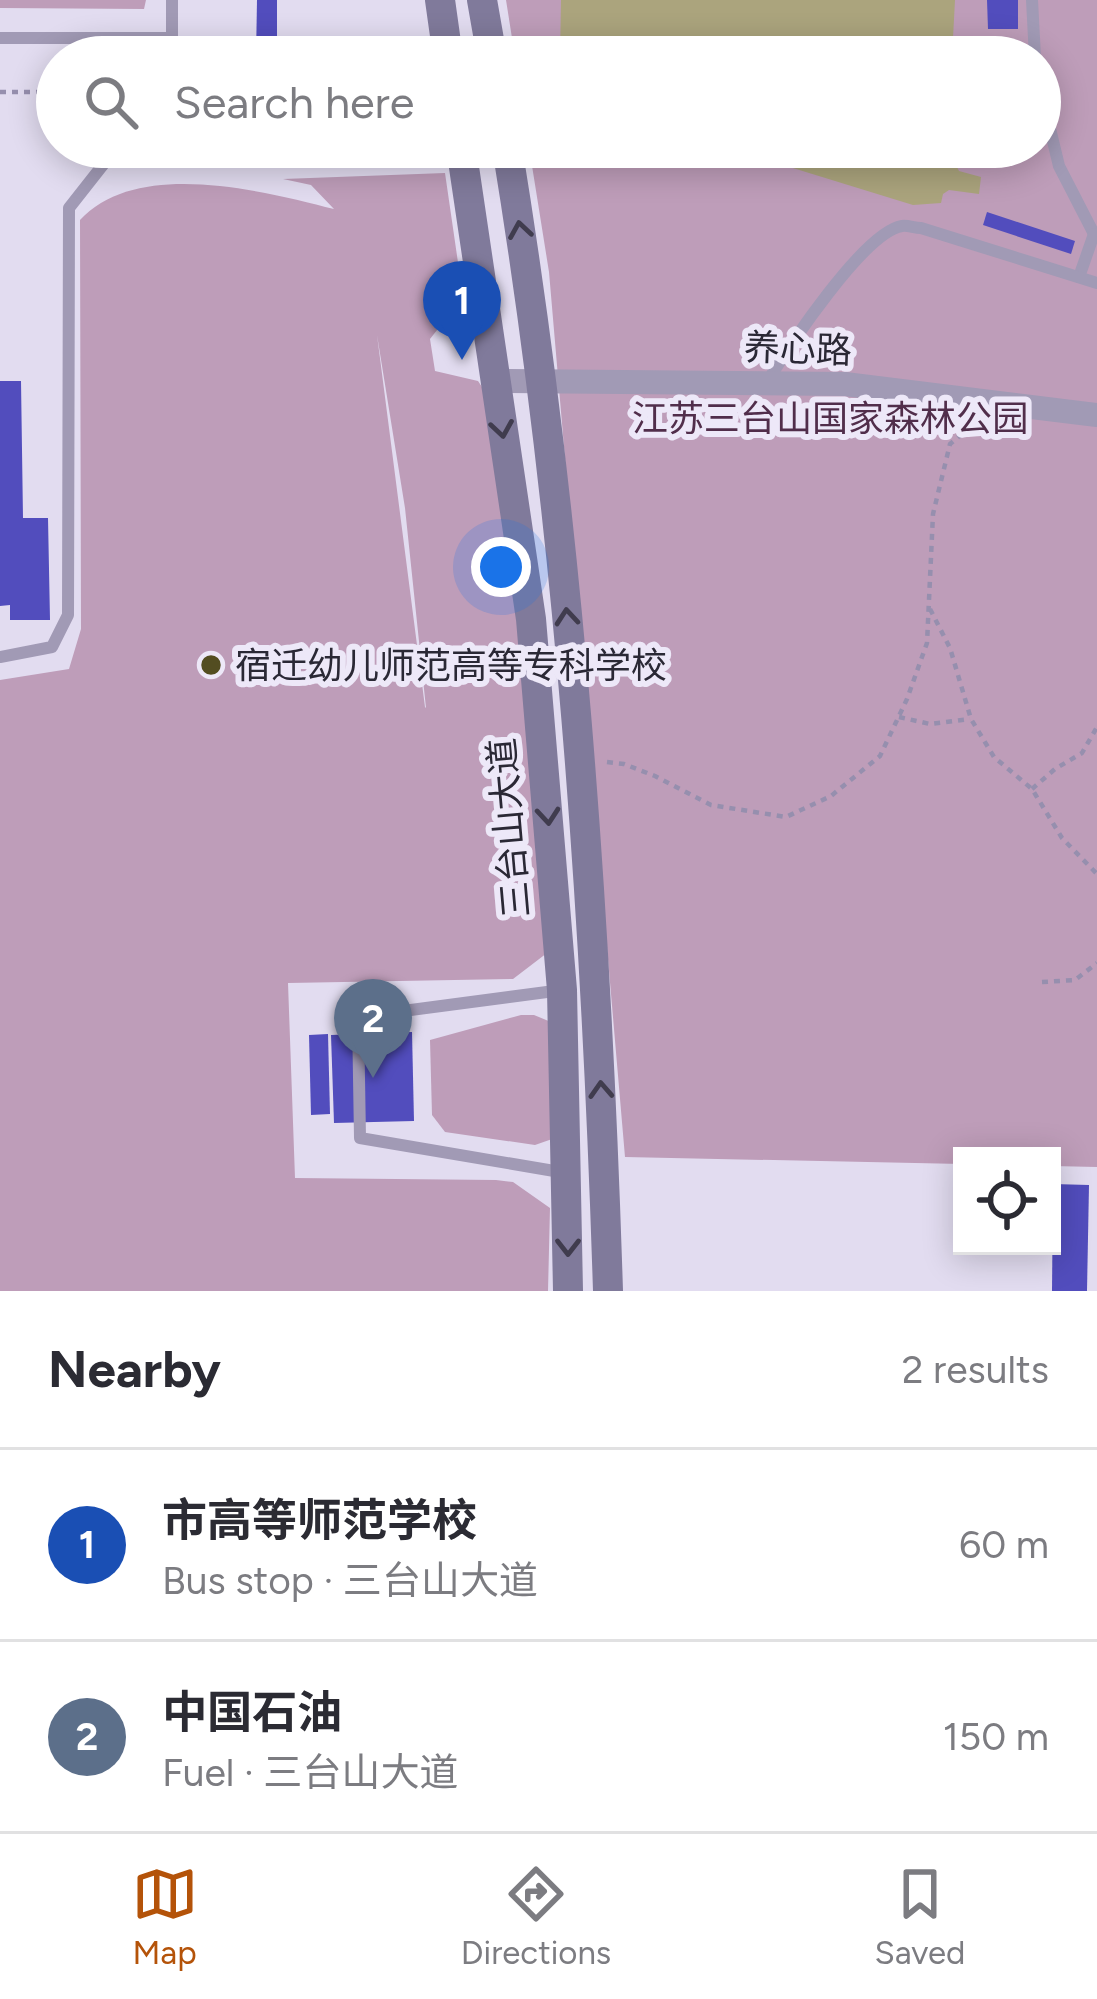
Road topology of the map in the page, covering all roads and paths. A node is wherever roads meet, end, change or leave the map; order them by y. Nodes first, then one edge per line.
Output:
1 (172, 0) edge
2 (440, 0) edge
3 (482, 0) edge
4 (1032, 0) edge
5 (172, 36) edge
6 (445, 36) edge
7 (488, 36) edge
8 (1034, 36) edge
9 (0, 38) edge
10 (36, 38) edge
11 (0, 92) edge
12 (36, 92) edge
13 (100, 168) edge
14 (464, 168) edge
15 (510, 168) edge
16 (1060, 168) edge
17 (1096, 234) edge
18 (1079, 278) junction
19 (1097, 283) edge
20 (495, 381) junction
21 (542, 381) junction
22 (766, 382) junction
23 (999, 403) junction
24 (1097, 415) edge
25 (928, 604) junction
26 (0, 657) edge
27 (899, 717) junction
28 (971, 719) junction
29 (1097, 727) edge
30 (579, 758) junction
31 (1032, 790) junction
32 (1097, 874) edge
33 (1097, 963) edge
34 (1042, 982) dead end
35 (562, 990) junction
36 (568, 1173) junction
37 (568, 1291) edge
38 (608, 1291) edge

1 - 5 lane
2 - 6 main road
3 - 7 main road
4 - 8 lane
9 - 10 lane
11 - 12 path
13 - 26 lane
14 - 20 main road, 三台山大道
21 -> 15 main road, 三台山大道
16 - 17 lane
17 - 18 lane
18 - 19 lane
18 - 22 lane
20 - 21 street, 养心路
20 -> 35 main road, 三台山大道
21 - 22 street, 养心路
30 -> 21 main road, 三台山大道
22 - 23 street, 养心路
23 - 24 street, 养心路
23 - 25 path
25 - 27 path
25 - 28 path
27 - 28 path
27 - 30 path
28 - 31 path
29 - 31 path
38 -> 30 main road, 三台山大道
31 - 32 path
33 - 34 path
35 - 36 main road, 三台山大道
35 - 36 lane
36 -> 37 main road, 三台山大道

